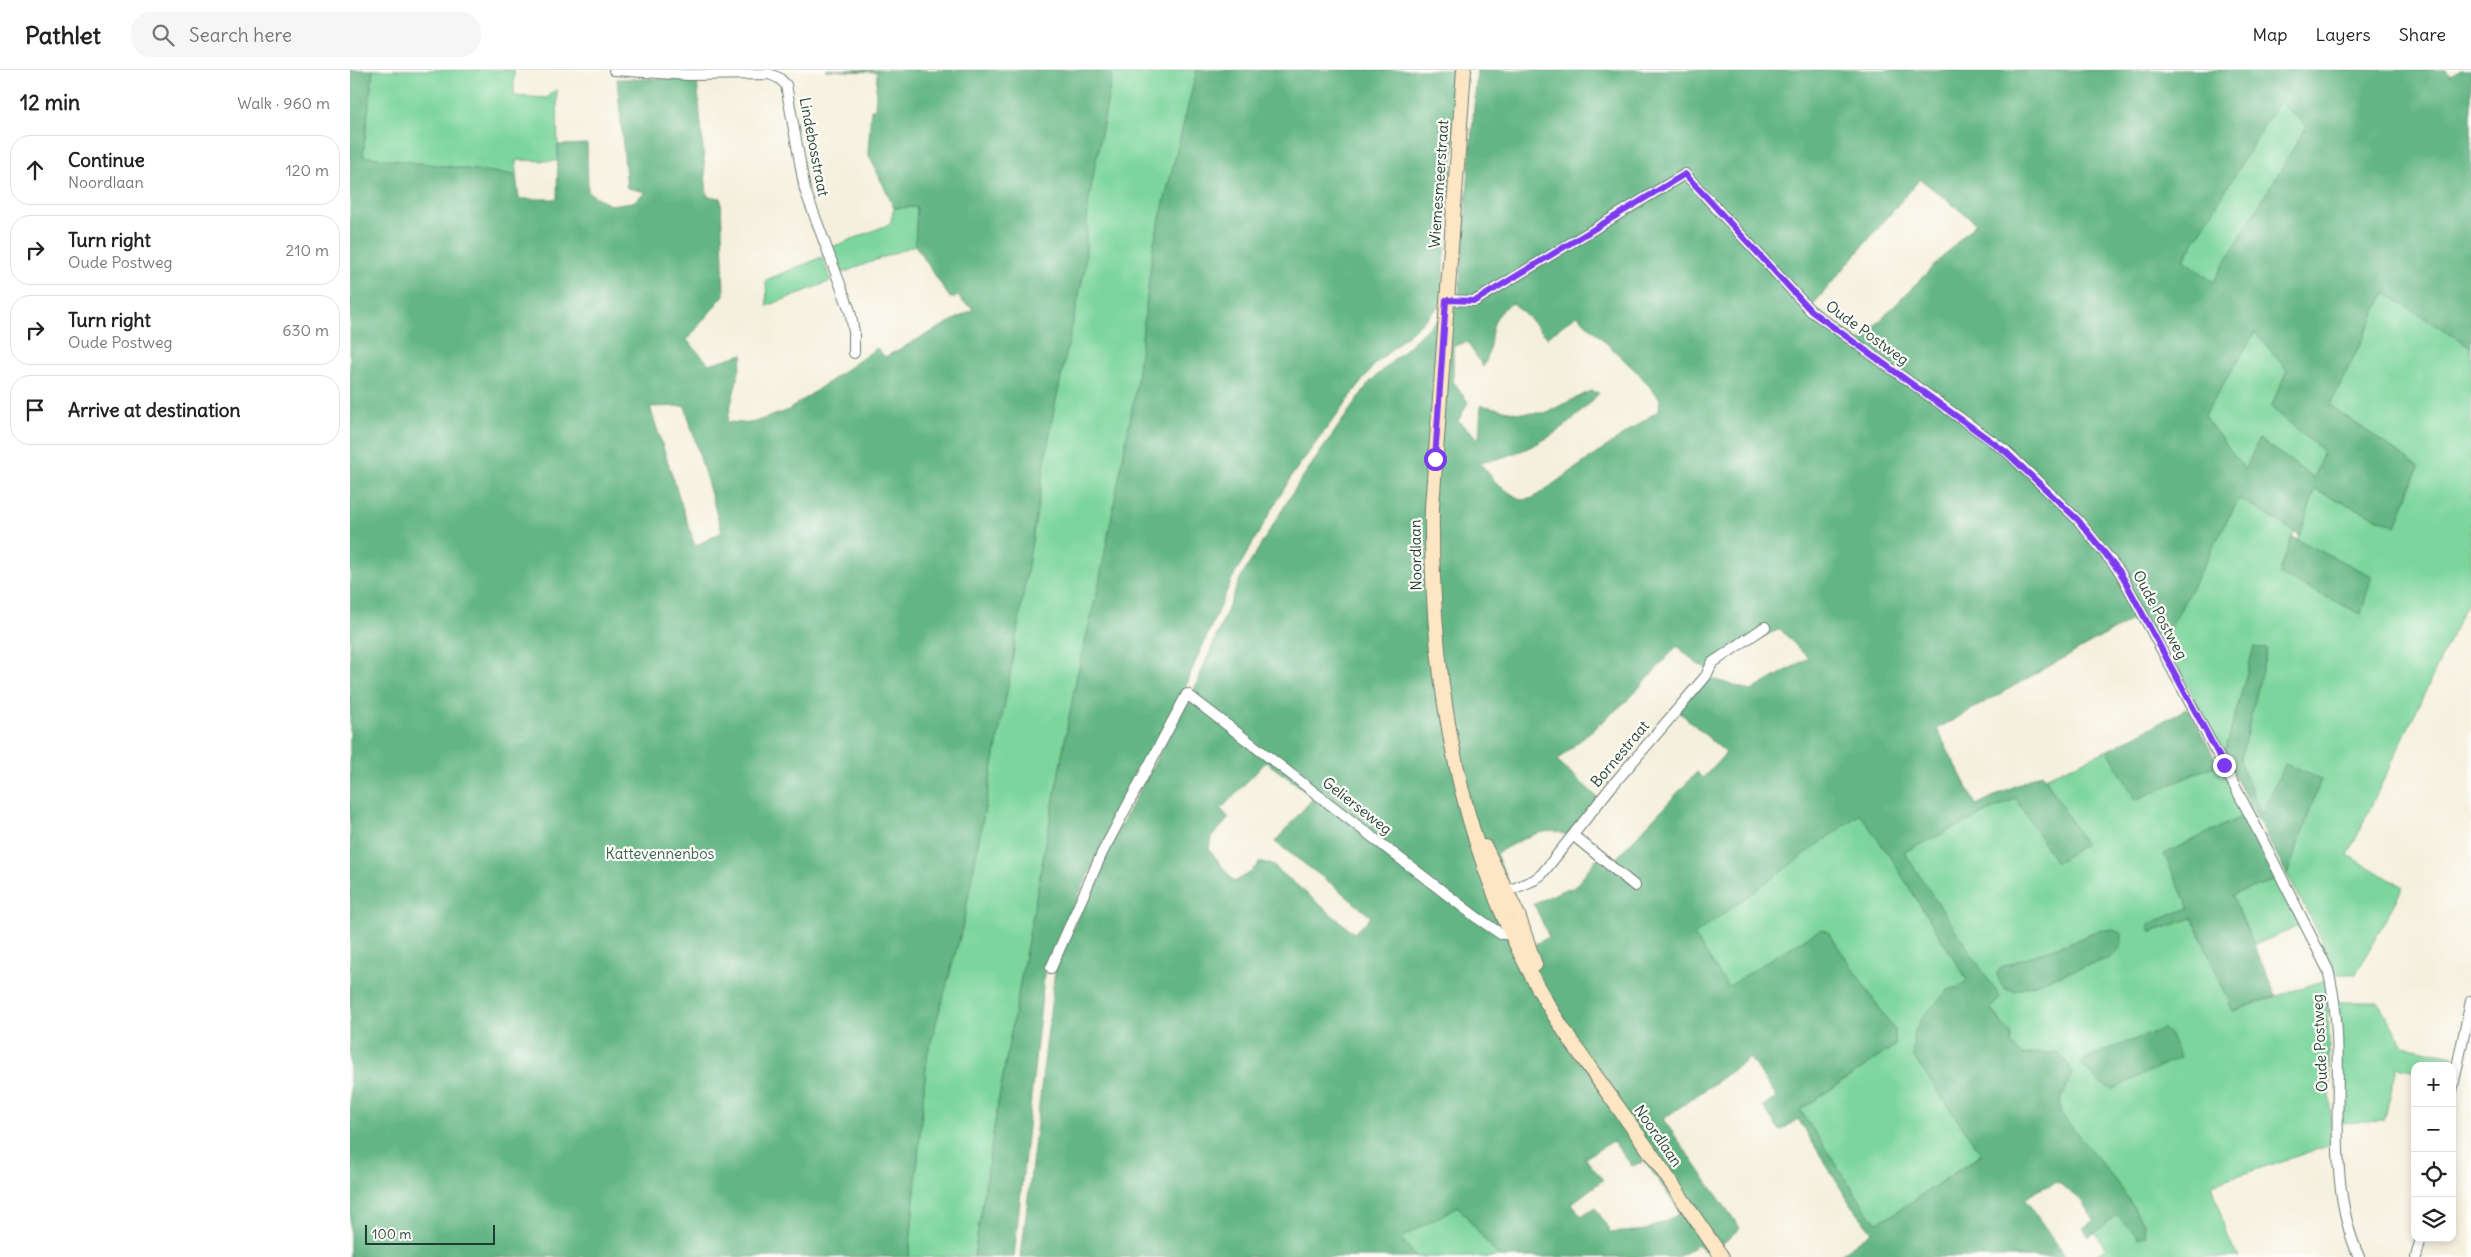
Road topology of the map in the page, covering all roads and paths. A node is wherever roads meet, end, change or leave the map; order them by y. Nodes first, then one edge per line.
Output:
1 (614, 70) edge
2 (1464, 70) edge
3 (1446, 300) junction
4 (854, 353) dead end
5 (1765, 627) dead end
6 (1574, 836) junction
7 (1634, 886) dead end
8 (1501, 893) junction
9 (1512, 934) junction
10 (1051, 968) dead end
11 (2471, 1001) edge
12 (1567, 1034) junction
13 (2456, 1072) edge
14 (2420, 1242) edge
15 (1722, 1257) edge
16 (2360, 1257) edge
17 (2416, 1257) edge

1 - 4 street, Lindebosstraat
2 - 3 main road, Wiemesmeerstraat
3 - 8 main road, Noordlaan
3 - 16 street, Oude Postweg
5 - 6 street, Bornestraat
6 - 7 street
6 - 8 street, Bornestraat
8 - 9 main road, Noordlaan
8 - 12 main road, Noordlaan
9 - 10 street, Gelierseweg
9 - 12 main road, Noordlaan
11 - 13 street
12 - 15 main road, Noordlaan
14 - 17 street

